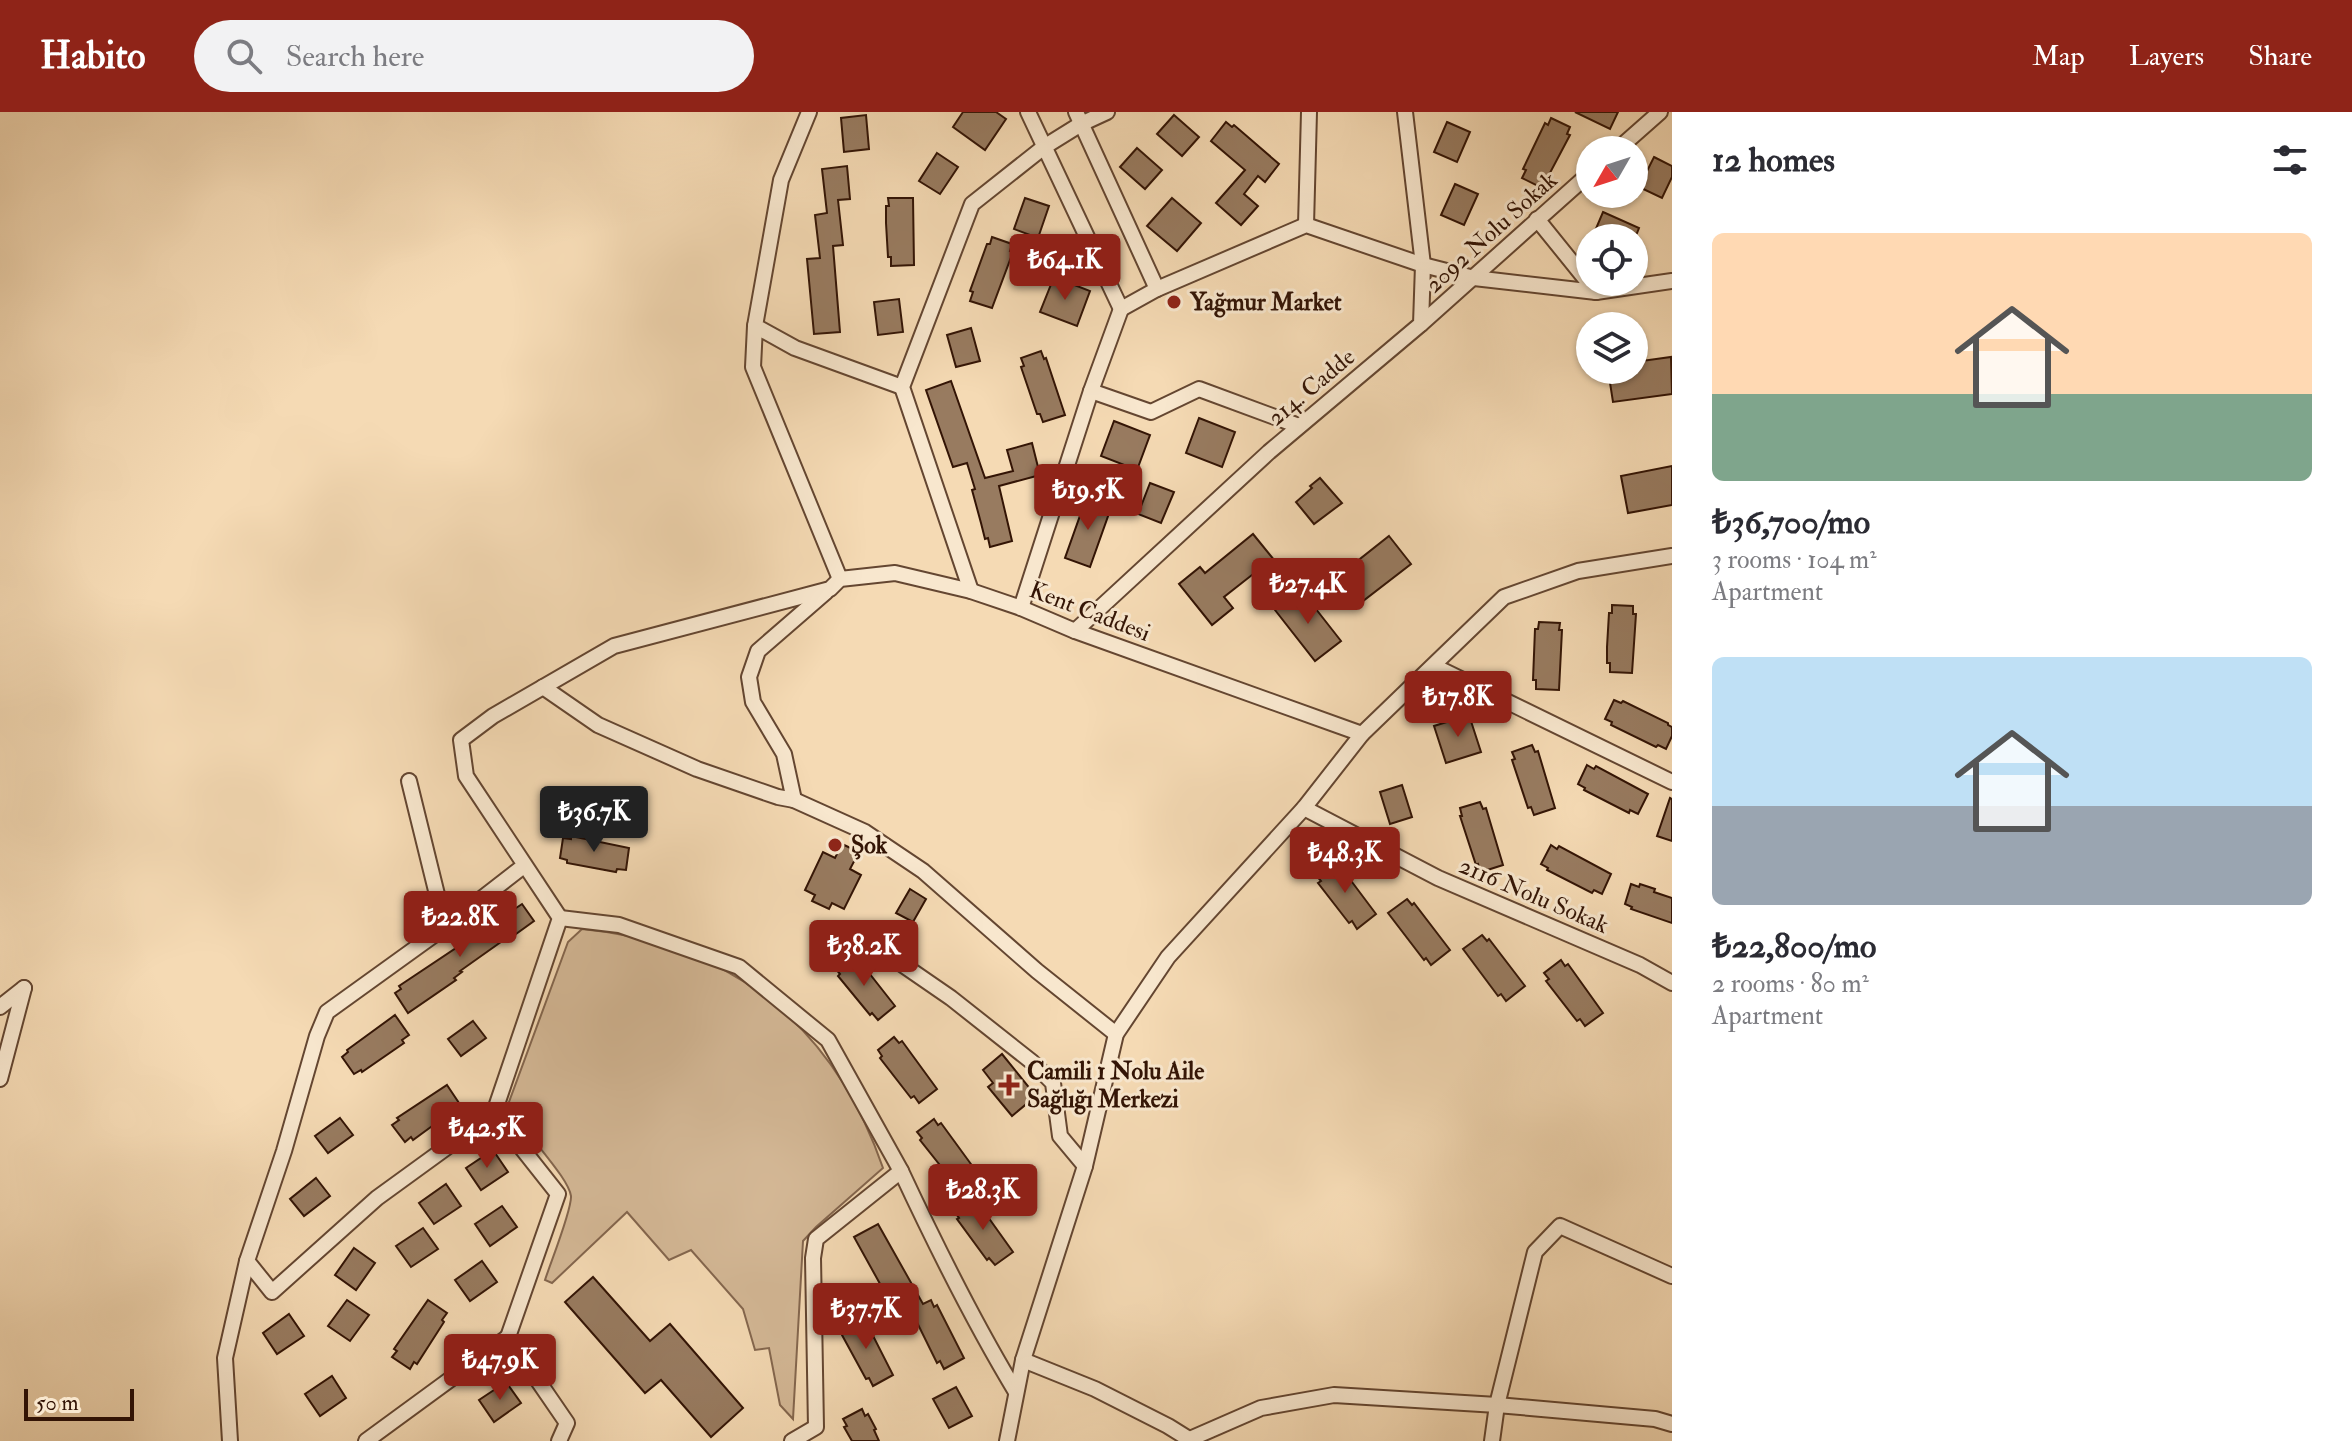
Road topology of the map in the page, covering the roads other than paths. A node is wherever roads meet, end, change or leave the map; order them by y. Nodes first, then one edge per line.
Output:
1 (809, 112) edge
2 (1028, 112) edge
3 (1107, 112) edge
4 (1309, 112) edge
5 (1405, 112) edge
6 (1660, 112) edge
7 (1078, 118) edge
8 (1633, 136) edge
9 (1044, 147) junction
10 (1576, 185) edge
11 (1537, 219) junction
12 (1306, 225) junction
13 (1423, 265) junction
14 (1576, 267) edge
15 (1474, 278) junction
16 (1672, 281) edge
17 (1648, 284) edge
18 (1157, 289) junction
19 (1576, 290) edge
20 (1121, 309) junction
21 (1421, 324) junction
22 (755, 326) junction
23 (902, 387) junction
24 (1091, 391) junction
25 (1299, 426) junction
26 (1672, 556) edge
27 (1654, 560) junction
28 (1672, 569) edge
29 (835, 584) junction
30 (971, 591) junction
31 (1021, 608) junction
32 (1075, 631) junction
33 (1434, 666) junction
34 (543, 687) junction
35 (1362, 734) junction
36 (409, 781) dead end
37 (1672, 782) edge
38 (794, 800) junction
39 (1304, 808) junction
40 (525, 865) junction
41 (560, 918) junction
42 (445, 927) junction
43 (861, 936) dead end
44 (1669, 977) edge
45 (0, 1007) edge
46 (1116, 1034) junction
47 (0, 1079) edge
48 (494, 1113) junction
49 (1085, 1166) junction
50 (901, 1171) junction
51 (247, 1261) junction
52 (1672, 1276) edge
53 (508, 1337) junction
54 (1023, 1360) junction
55 (1016, 1392) junction
56 (1497, 1405) junction
57 (1672, 1424) edge
58 (816, 1427) junction
59 (1191, 1440) edge
60 (230, 1441) edge
61 (366, 1441) edge
62 (559, 1441) edge
63 (792, 1441) edge
64 (823, 1441) edge
65 (1007, 1441) edge
66 (1492, 1441) edge

1 - 22 street
2 - 9 street
3 - 7 street
4 - 12 street
5 - 13 street
6 - 8 street
7 - 9 street
7 - 18 street
9 - 20 street
9 - 23 street
10 - 11 street, 2092 Nolu Sokak
11 - 14 street
11 - 15 street, 2092 Nolu Sokak
12 - 13 street
12 - 18 street
13 - 15 street
13 - 21 street
15 - 19 street
15 - 21 street, 2092 Nolu Sokak
16 - 17 street
18 - 20 street
20 - 24 street
21 - 25 street, 214. Cadde
22 - 23 street
22 - 29 street
23 - 30 street
24 - 25 street
24 - 31 street
25 - 32 street, 214. Cadde
26 - 27 street
27 - 28 street
27 - 33 street
29 - 30 street, Kent Caddesi
29 - 34 street, Kent Caddesi
29 - 38 street
30 - 31 street, Kent Caddesi
31 - 32 street, Kent Caddesi
32 - 35 street, Kent Caddesi
33 - 35 street
33 - 37 street
34 - 38 street
34 - 40 street, Kent Caddesi
35 - 39 street
36 - 42 street
38 - 46 street
39 - 44 street, 2116 Nolu Sokak
39 - 46 street
40 - 41 street
40 - 42 street
41 - 48 street
41 - 50 street
42 - 51 street
43 - 49 street
45 - 47 street
46 - 49 street
48 - 51 street
48 - 53 street
49 - 54 street
50 - 55 street
50 - 58 street
51 - 60 street
52 - 56 street
53 - 61 street
53 - 62 street
54 - 55 street
54 - 59 street
55 - 65 street
56 - 57 street
56 - 59 street
56 - 66 street
58 - 63 street
58 - 64 street

